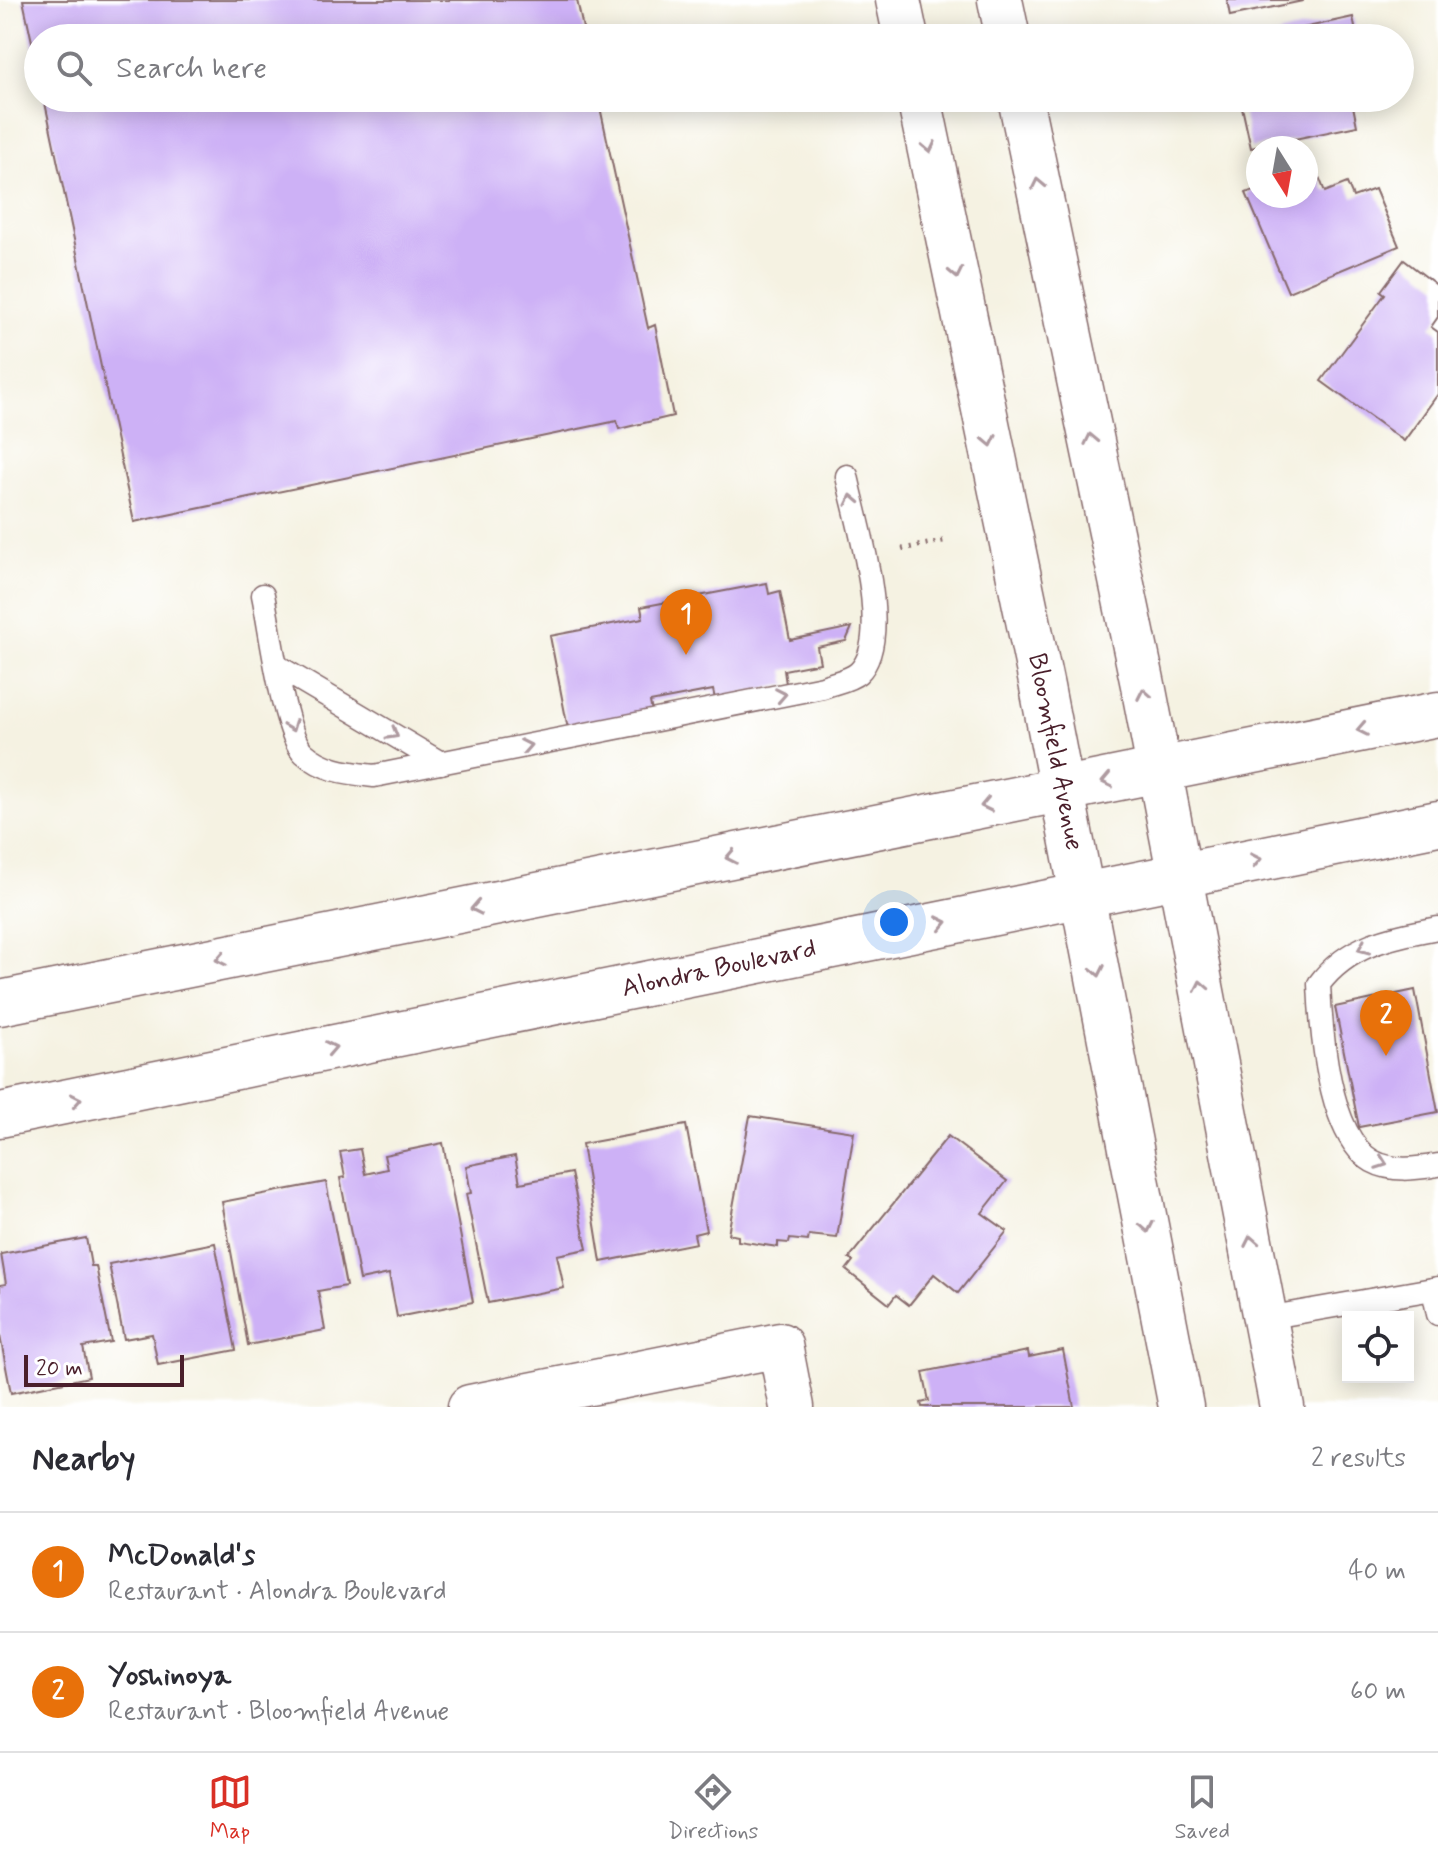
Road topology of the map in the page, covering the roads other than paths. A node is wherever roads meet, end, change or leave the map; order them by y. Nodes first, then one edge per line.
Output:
1 (898, 0) edge
2 (1000, 0) edge
3 (903, 24) edge
4 (1005, 24) edge
5 (922, 112) edge
6 (1023, 112) edge
7 (847, 476) dead end
8 (263, 595) dead end
9 (277, 666) junction
10 (1438, 714) edge
11 (441, 763) junction
12 (1159, 770) junction
13 (1063, 790) junction
14 (1438, 823) edge
15 (1180, 875) junction
16 (1084, 895) junction
17 (1438, 928) edge
18 (0, 1003) edge
19 (0, 1115) edge
20 (1438, 1165) edge
21 (1436, 1288) edge
22 (1438, 1314) edge
23 (1266, 1318) junction
24 (470, 1407) edge
25 (792, 1407) edge
26 (1181, 1407) edge
27 (1282, 1407) edge

1 - 3 main road
2 - 4 main road
5 -> 13 main road, Bloomfield Avenue
12 -> 6 main road
11 -> 7 lane
8 - 9 lane
9 -> 11 lane
9 -> 11 lane
10 -> 12 main road
12 -> 13 main road
12 - 15 main road
13 - 16 main road, Bloomfield Avenue
13 -> 18 main road
15 -> 14 main road, Alondra Boulevard
15 - 16 main road, Alondra Boulevard
23 -> 15 main road
19 -> 16 main road, Alondra Boulevard
16 -> 26 main road, Bloomfield Avenue
17 -> 20 lane
21 - 22 lane
21 - 23 lane
23 - 27 main road
24 - 25 main road

